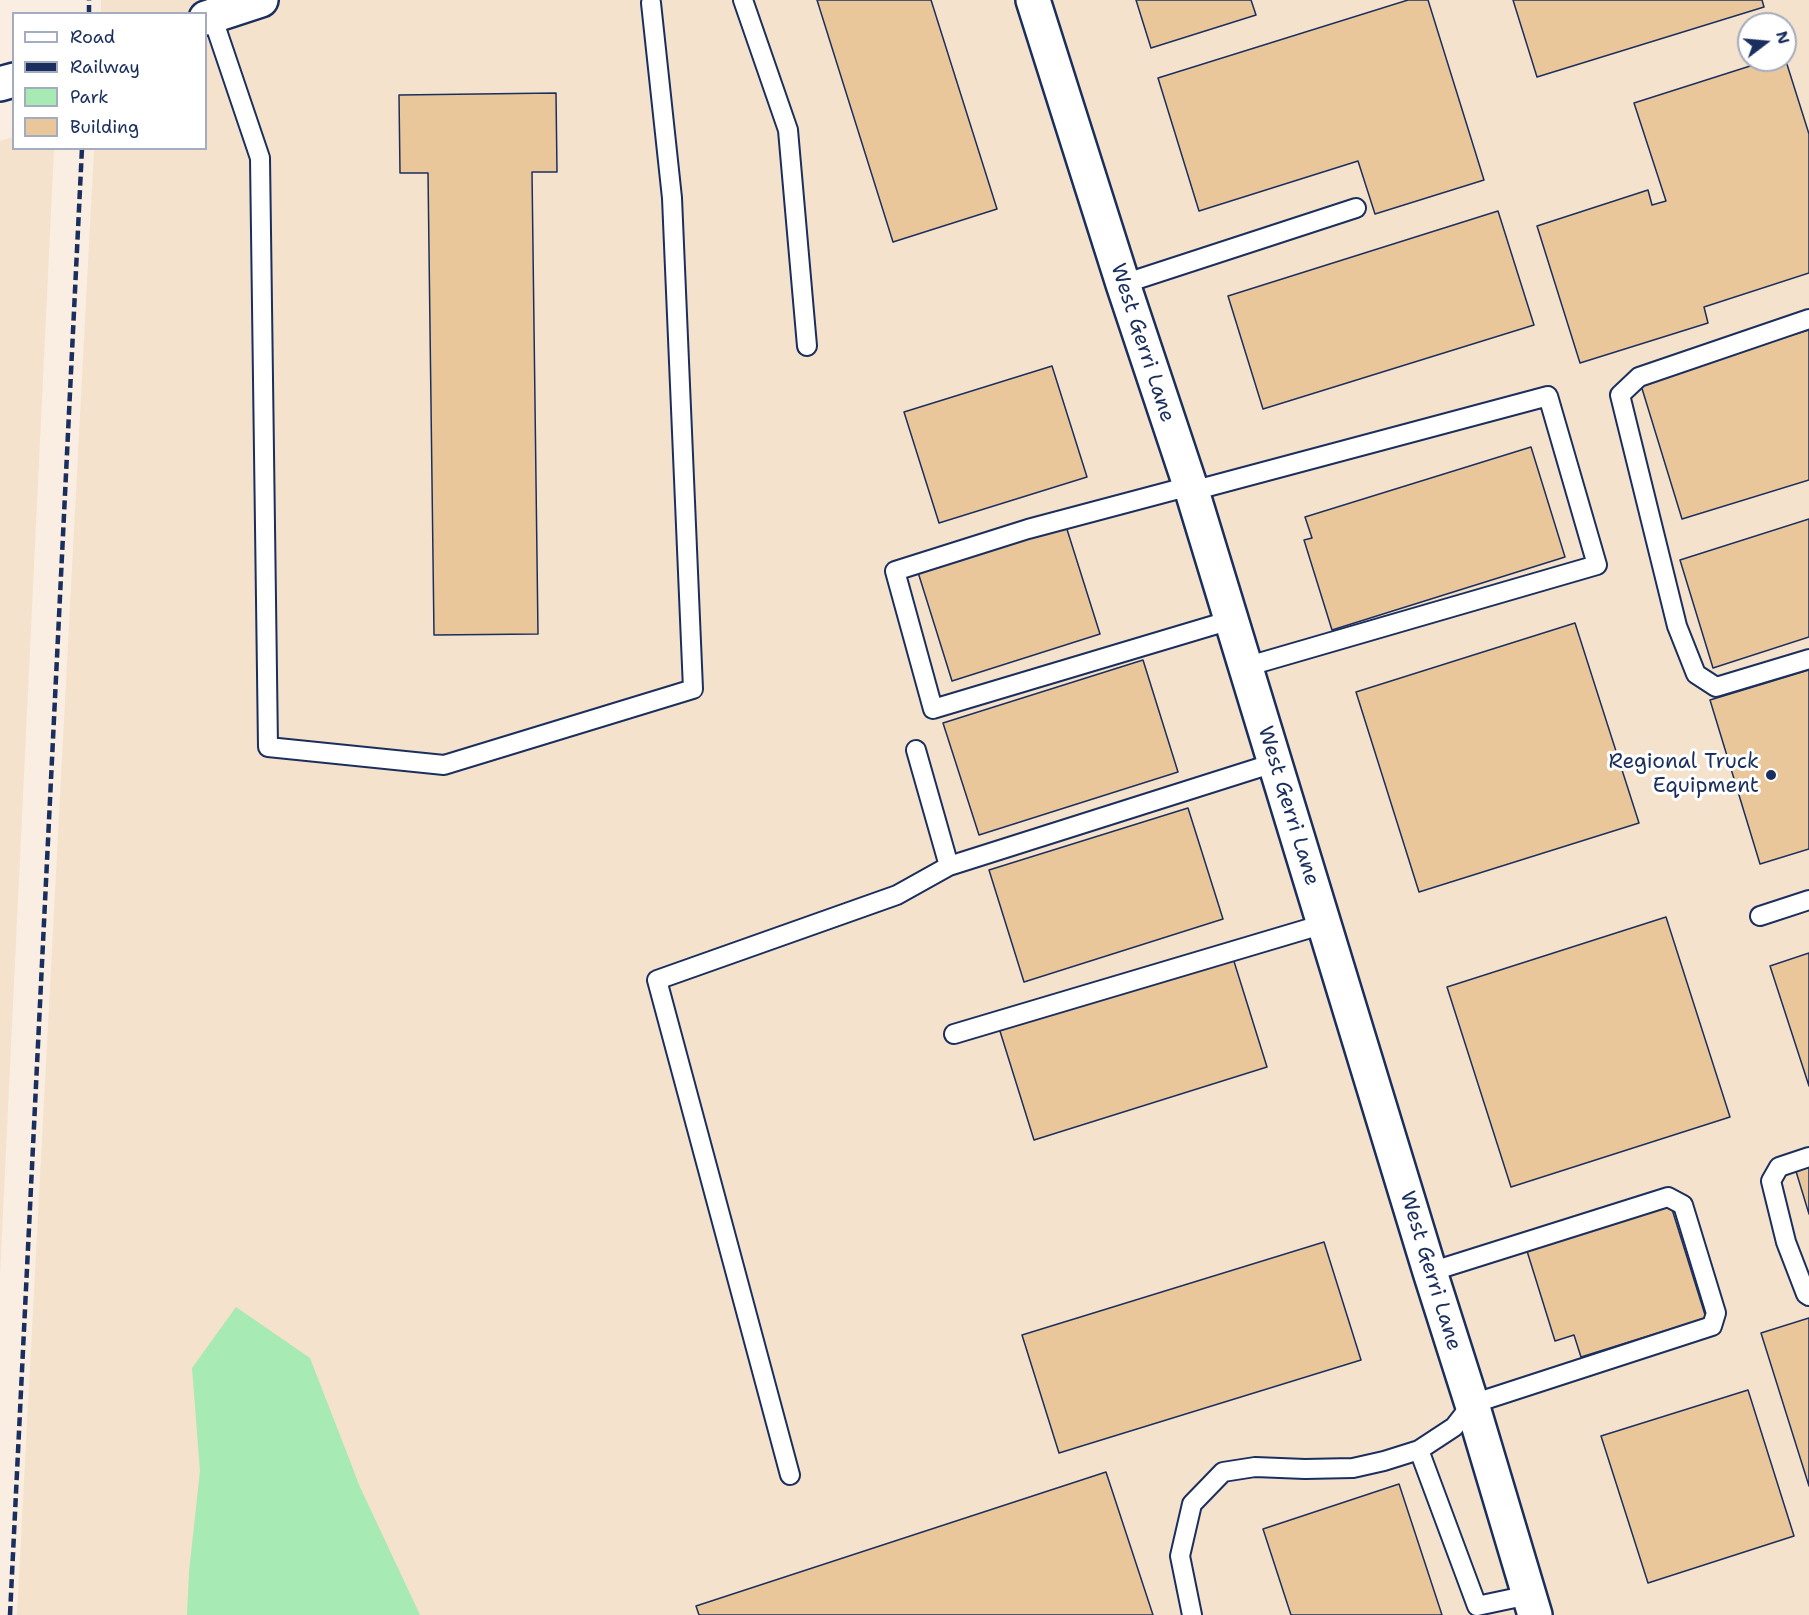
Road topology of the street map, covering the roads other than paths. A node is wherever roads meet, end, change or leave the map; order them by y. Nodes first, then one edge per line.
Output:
1 (261, 0) edge
2 (743, 0) edge
3 (1033, 0) edge
4 (654, 1) edge
5 (210, 11) edge
6 (1356, 208) dead end
7 (1123, 284) junction
8 (1809, 319) edge
9 (807, 346) dead end
10 (1191, 489) junction
11 (1231, 620) junction
12 (1809, 659) edge
13 (1245, 667) junction
14 (916, 750) dead end
15 (1274, 763) junction
16 (949, 866) junction
17 (1809, 900) edge
18 (1760, 916) dead end
19 (1324, 924) junction
20 (954, 1034) dead end
21 (1809, 1157) edge
22 (1430, 1272) junction
23 (1809, 1296) edge
24 (1472, 1404) junction
25 (1419, 1450) junction
26 (790, 1474) dead end
27 (1532, 1605) edge
28 (1192, 1615) edge

1 - 5 street
2 - 9 lane
3 - 7 street, West Gerri Lane
4 - 5 lane
6 - 7 lane
7 - 10 street, West Gerri Lane
8 - 12 lane
10 - 11 street, West Gerri Lane
10 - 11 lane
10 - 13 lane
11 - 13 street, West Gerri Lane
13 - 15 street, West Gerri Lane
14 - 16 lane
15 - 16 lane
15 - 19 street, West Gerri Lane
16 - 26 lane
17 - 18 lane
19 - 20 lane
19 - 22 street, West Gerri Lane
21 - 23 lane
22 - 24 street, West Gerri Lane
22 - 24 lane
24 - 25 lane
24 - 27 street, West Gerri Lane
25 - 27 lane
25 - 28 lane

